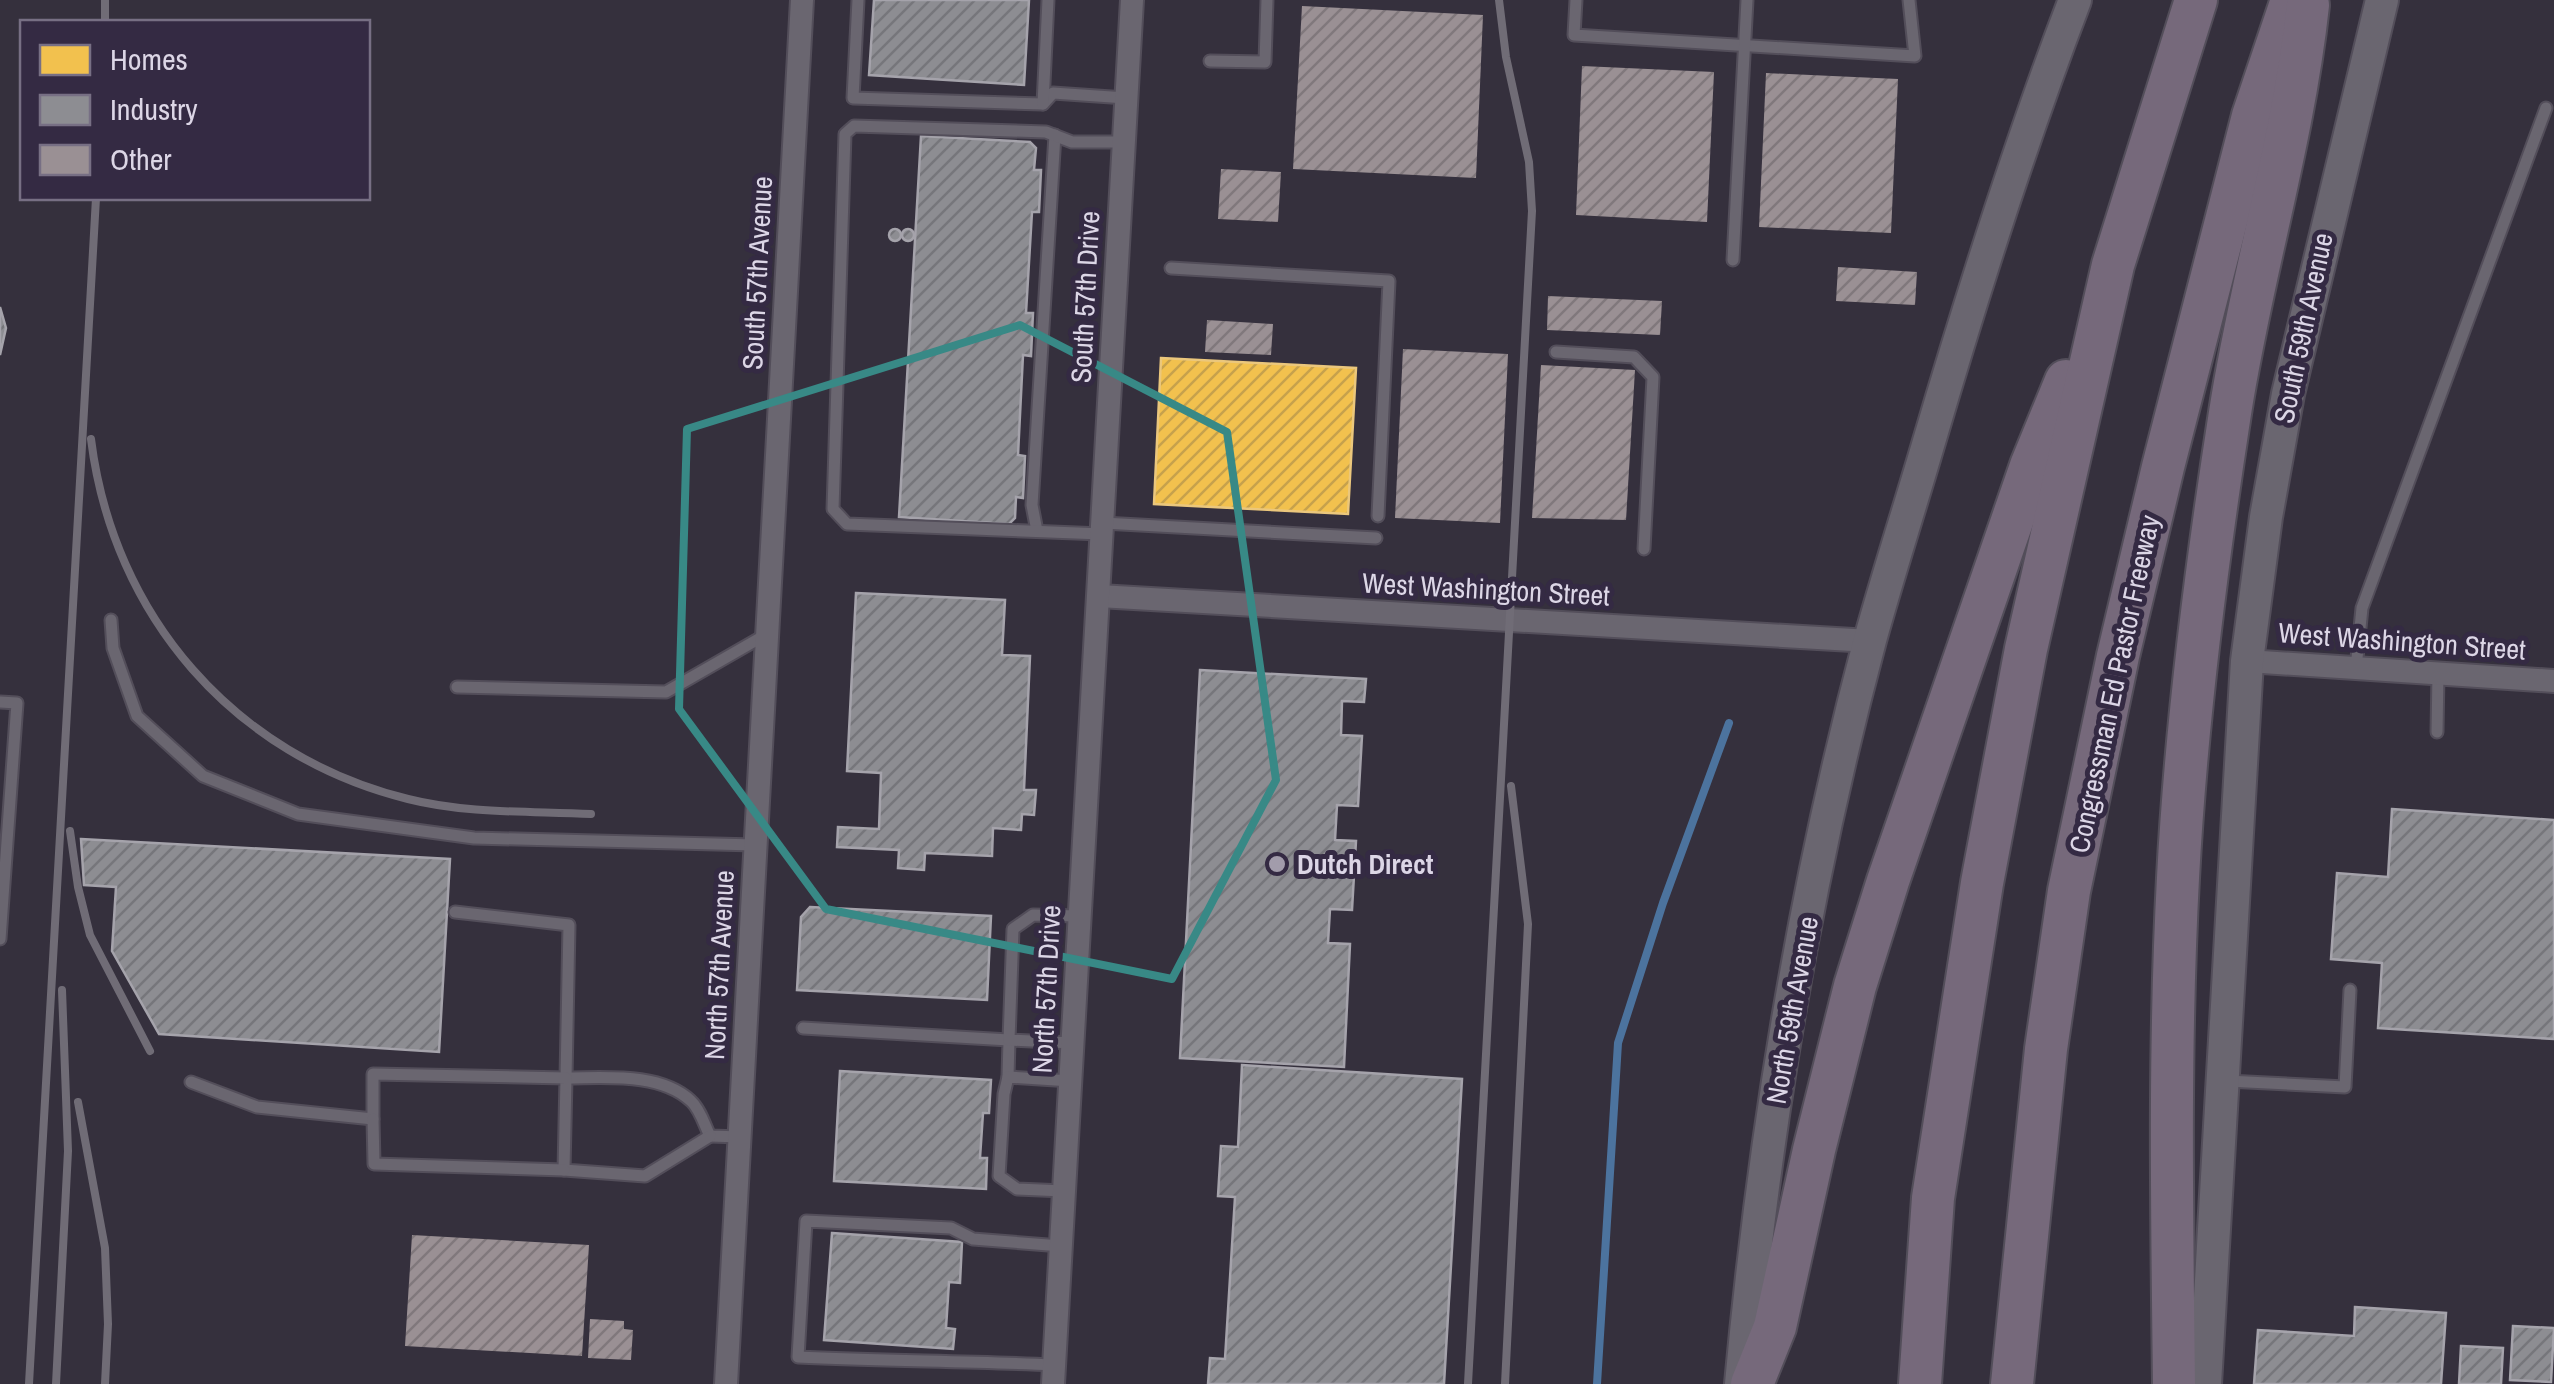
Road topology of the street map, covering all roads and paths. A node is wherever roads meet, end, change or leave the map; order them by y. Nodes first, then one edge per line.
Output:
1 (802, 0) edge
2 (858, 0) edge
3 (1048, 0) edge
4 (1132, 0) edge
5 (1267, 0) edge
6 (1576, 0) edge
7 (1746, 0) edge
8 (1909, 0) edge
9 (2075, 0) edge
10 (2196, 0) edge
11 (2292, 0) edge
12 (2309, 0) edge
13 (2382, 0) edge
14 (1744, 46) junction
15 (1210, 60) dead end
16 (1126, 98) junction
17 (1043, 104) junction
18 (2546, 108) dead end
19 (1055, 135) junction
20 (1124, 142) junction
21 (1733, 260) dead end
22 (2113, 265) junction
23 (1170, 268) dead end
24 (1556, 352) dead end
25 (1378, 516) dead end
26 (1102, 528) junction
27 (1037, 531) junction
28 (1376, 538) dead end
29 (1644, 549) dead end
30 (772, 550) joint
31 (1099, 596) junction
32 (111, 620) dead end
33 (767, 634) junction
34 (1870, 641) junction
35 (2247, 661) junction
36 (2356, 668) junction
37 (2438, 674) junction
38 (2554, 681) edge
39 (457, 687) dead end
40 (0, 702) edge
41 (2436, 732) dead end
42 (755, 845) junction
43 (455, 912) dead end
44 (1080, 916) junction
45 (0, 939) edge
46 (2350, 990) dead end
47 (802, 1028) dead end
48 (1009, 1040) junction
49 (1072, 1042) junction
50 (566, 1078) junction
51 (1008, 1078) junction
52 (2222, 1081) junction
53 (191, 1082) dead end
54 (1071, 1082) junction
55 (373, 1119) junction
56 (710, 1136) junction
57 (741, 1137) junction
58 (564, 1170) junction
59 (1064, 1191) junction
60 (1061, 1246) junction
61 (1053, 1375) edge
62 (726, 1384) edge
63 (1741, 1384) edge
64 (1752, 1384) edge
65 (1920, 1384) edge
66 (2012, 1384) edge
67 (2174, 1384) edge
68 (2205, 1384) edge

1 - 30 street, South 57th Avenue
2 - 17 lane
3 - 17 lane
4 - 16 street, South 57th Drive
5 - 15 lane
6 - 14 lane
7 - 14 lane
8 - 14 lane
9 - 34 main road
10 - 22 highway
11 - 66 highway, Congressman Ed Pastor Freeway
12 - 67 highway
13 - 35 main road, South 59th Avenue
14 - 21 lane
16 - 17 lane
16 - 20 street, South 57th Drive
18 - 36 lane
19 - 20 lane
19 - 27 lane
19 - 27 lane
20 - 26 street, South 57th Drive
22 - 64 highway
22 - 65 highway
23 - 25 lane
24 - 29 lane
26 - 27 lane
26 - 28 lane
26 - 31 street, South 57th Drive
30 - 33 street, North 57th Avenue
31 - 34 street, West Washington Street
31 - 44 street, North 57th Drive
32 - 42 lane
33 - 39 lane
33 - 42 street, North 57th Avenue
34 - 63 main road, North 59th Avenue
35 - 36 street, West Washington Street
35 - 52 main road
36 - 37 street, West Washington Street
37 - 38 street, West Washington Street
37 - 41 lane
40 - 45 lane
42 - 57 street, North 57th Avenue
43 - 50 lane
44 - 48 lane
44 - 49 street, North 57th Drive
46 - 52 lane
47 - 48 lane
48 - 49 lane
48 - 51 lane
49 - 54 street, North 57th Drive
50 - 55 lane
50 - 56 lane
50 - 58 lane
51 - 54 lane
51 - 59 lane
52 - 68 main road
53 - 55 lane
54 - 59 street, North 57th Drive
55 - 58 lane
56 - 57 lane
56 - 58 lane
57 - 62 street, North 57th Avenue
59 - 60 street, North 57th Drive
60 - 61 street, North 57th Drive
60 - 61 lane

